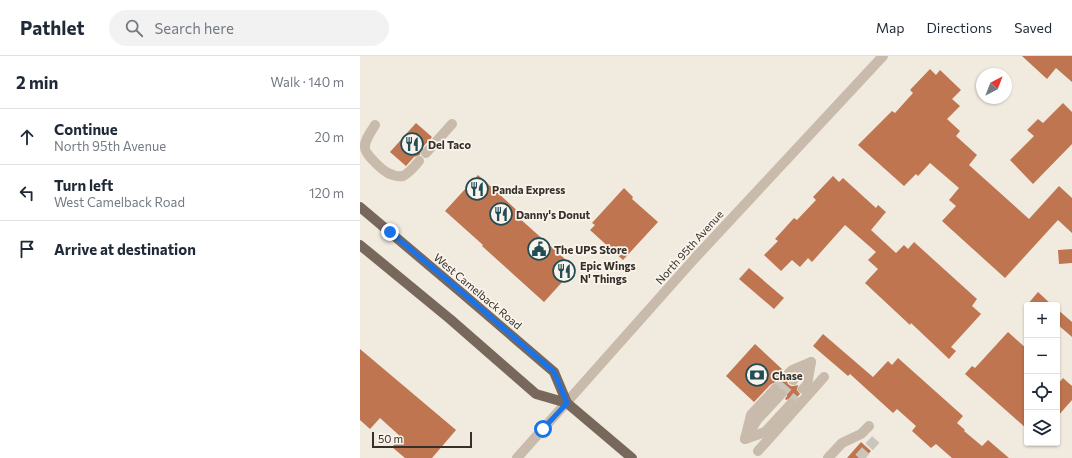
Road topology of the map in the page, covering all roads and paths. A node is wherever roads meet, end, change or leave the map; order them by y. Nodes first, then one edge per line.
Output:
1 (883, 56) edge
2 (452, 124) dead end
3 (374, 125) dead end
4 (360, 207) edge
5 (360, 245) edge
6 (811, 362) joint
7 (824, 377) dead end
8 (783, 397) joint
9 (567, 403) junction
10 (869, 426) dead end
11 (758, 451) dead end
12 (517, 458) edge
13 (632, 458) edge
14 (828, 458) edge

1 - 9 street, North 95th Avenue
2 - 3 street
4 - 9 main road, West Camelback Road
5 - 9 main road, West Camelback Road
6 - 6 street
7 - 11 street
8 - 8 street
9 - 12 street, North 95th Avenue
9 - 13 main road, West Camelback Road
10 - 14 street

